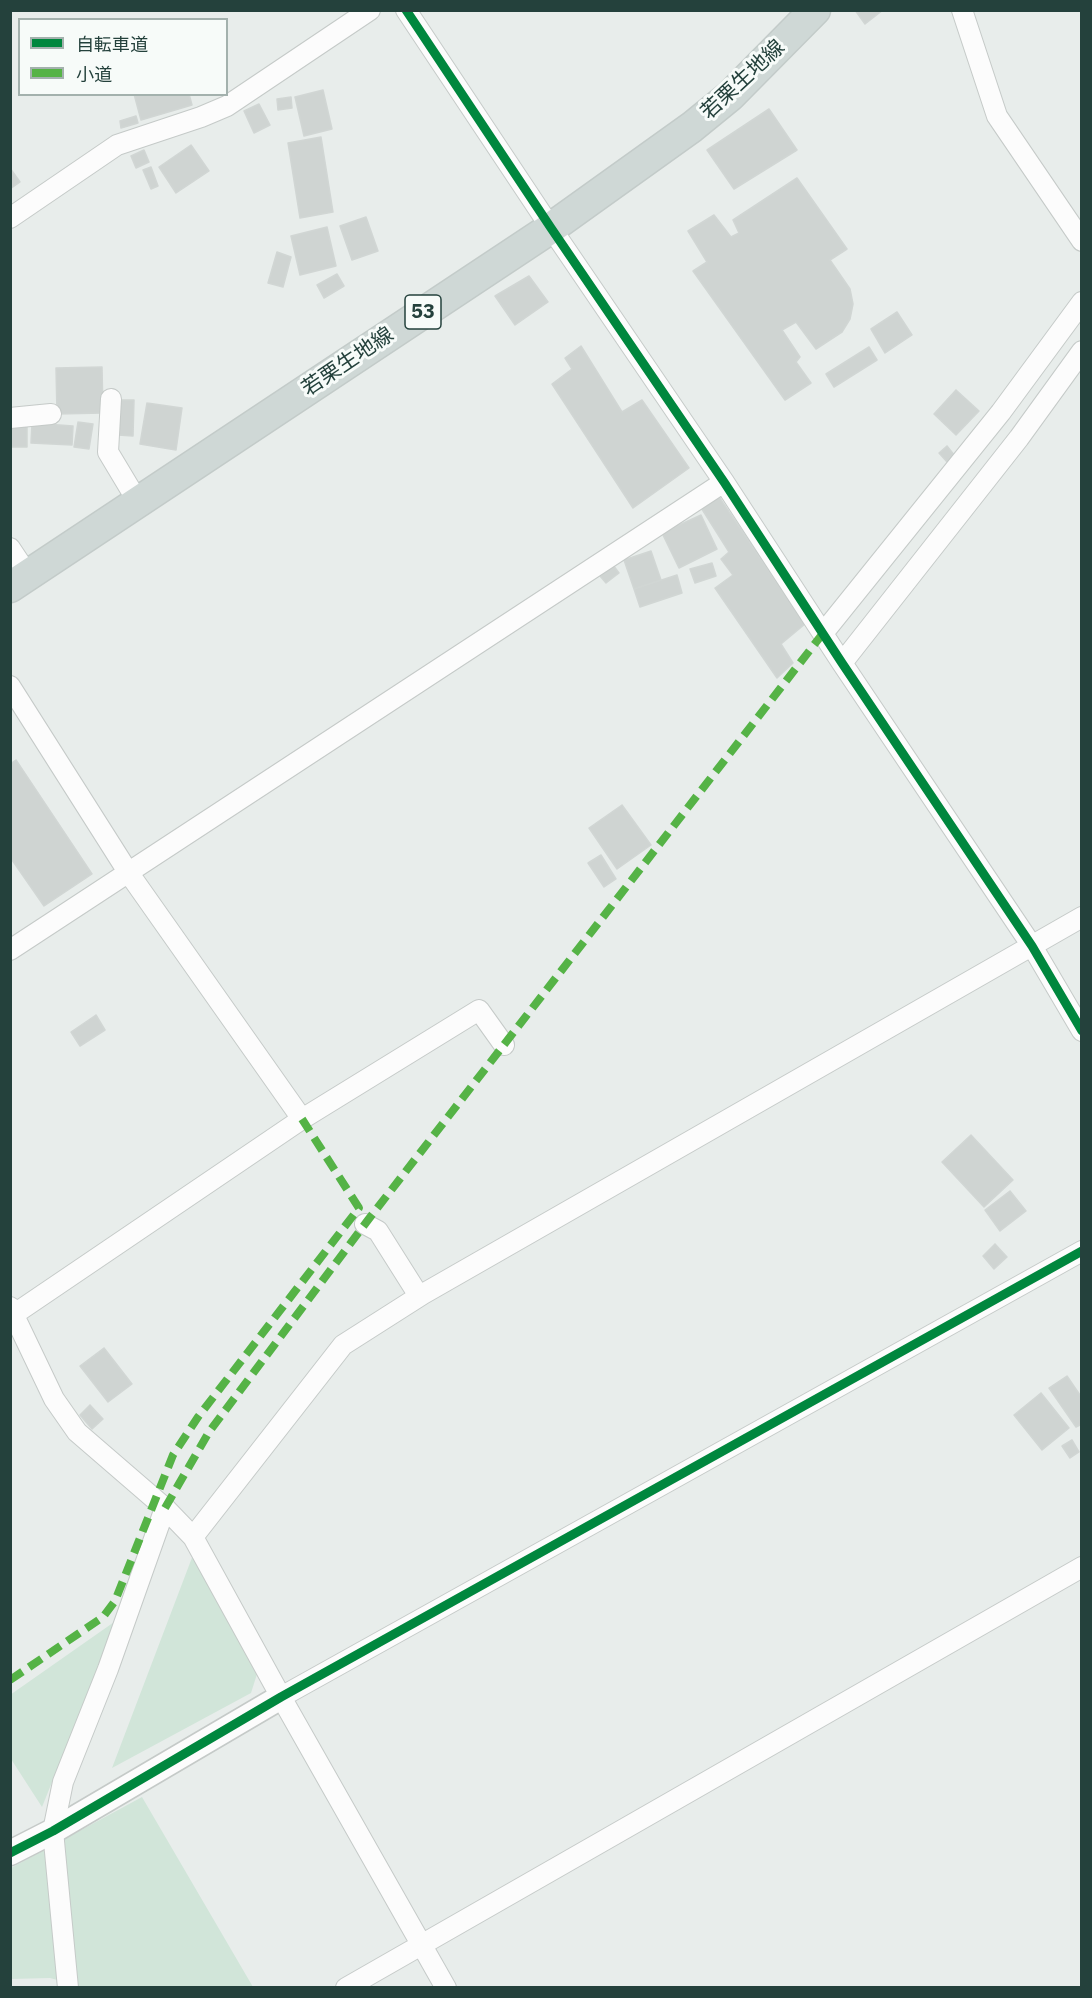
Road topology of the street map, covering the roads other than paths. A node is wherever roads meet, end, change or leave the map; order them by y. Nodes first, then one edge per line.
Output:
1 (370, 10) edge
2 (406, 10) edge
3 (815, 10) edge
4 (962, 10) edge
5 (10, 218) edge
6 (551, 228) junction
7 (1082, 241) edge
8 (1082, 302) edge
9 (1082, 351) edge
10 (111, 399) dead end
11 (51, 414) dead end
12 (10, 418) edge
13 (724, 482) junction
14 (138, 502) junction
15 (10, 548) edge
16 (20, 581) edge
17 (824, 633) junction
18 (842, 663) junction
19 (10, 686) edge
20 (128, 872) junction
21 (1082, 917) edge
22 (1032, 946) junction
23 (10, 950) edge
24 (1082, 1031) edge
25 (504, 1045) dead end
26 (302, 1119) junction
27 (365, 1224) dead end
28 (1082, 1251) edge
29 (419, 1296) junction
30 (12, 1313) edge
31 (165, 1508) junction
32 (193, 1537) junction
33 (1082, 1567) edge
34 (281, 1697) junction
35 (53, 1831) junction
36 (10, 1853) edge
37 (422, 1944) junction
38 (68, 1988) edge
39 (346, 1988) edge
40 (446, 1988) edge

1 - 5 street
2 - 6 street
3 - 6 main road, 若栗生地線 / 53
4 - 7 street
6 - 13 street
6 - 14 main road, 若栗生地線 / 53
8 - 17 street
9 - 18 street
10 - 14 street
11 - 12 street
13 - 17 street
13 - 20 street
14 - 16 main road, 若栗生地線 / 53
15 - 16 street
17 - 18 street
18 - 22 street
19 - 20 street
20 - 23 street
20 - 26 street
21 - 22 street
22 - 24 street
22 - 29 street
25 - 26 street
26 - 30 street
27 - 29 street
28 - 34 street
29 - 32 street
30 - 31 street
31 - 32 street
31 - 35 street
32 - 34 street
33 - 37 street
34 - 35 street
34 - 37 street
35 - 36 street
35 - 38 street
37 - 39 street
37 - 40 street

